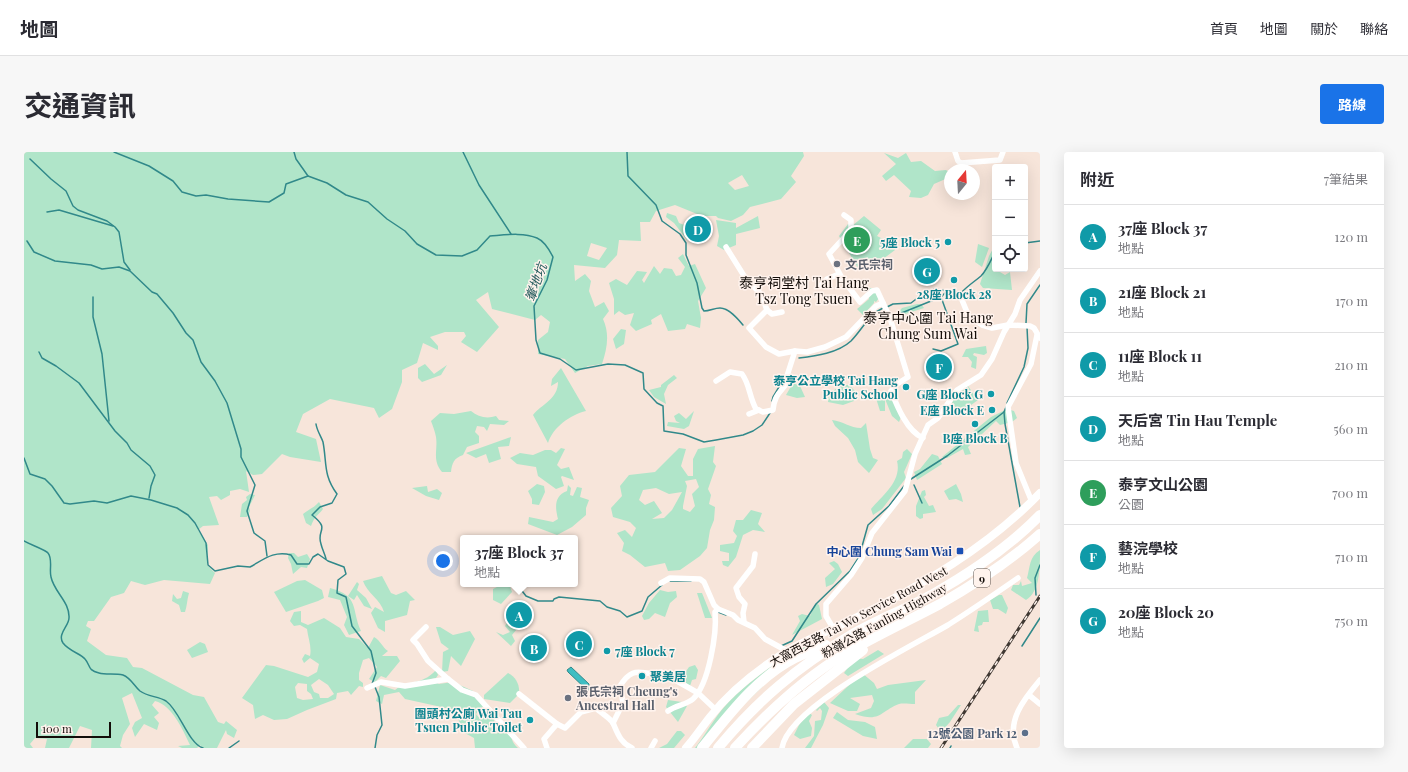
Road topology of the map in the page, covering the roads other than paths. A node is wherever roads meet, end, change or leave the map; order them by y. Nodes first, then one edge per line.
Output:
1 (955, 152) edge
2 (1003, 152) edge
3 (844, 215) dead end
4 (726, 247) dead end
5 (1040, 271) edge
6 (839, 274) junction
7 (820, 286) dead end
8 (962, 300) dead end
9 (884, 304) junction
10 (767, 310) junction
11 (782, 312) dead end
12 (1008, 325) junction
13 (1039, 336) edge
14 (796, 351) junction
15 (788, 376) junction
16 (716, 381) dead end
17 (782, 386) dead end
18 (759, 410) junction
19 (749, 414) dead end
20 (923, 438) junction
21 (1040, 493) edge
22 (1032, 502) junction
23 (1040, 515) edge
24 (1040, 534) edge
25 (755, 554) dead end
26 (1018, 578) dead end
27 (661, 583) dead end
28 (717, 610) junction
29 (744, 622) junction
30 (426, 627) dead end
31 (833, 628) junction
32 (852, 635) junction
33 (881, 635) junction
34 (782, 648) junction
35 (448, 679) junction
36 (1040, 680) edge
37 (371, 686) dead end
38 (698, 693) junction
39 (520, 694) dead end
40 (1029, 695) junction
41 (1040, 704) edge
42 (716, 710) junction
43 (668, 711) dead end
44 (613, 723) junction
45 (557, 724) junction
46 (654, 741) dead end
47 (524, 748) edge
48 (547, 748) edge
49 (632, 748) edge
50 (651, 748) edge
51 (686, 748) edge
52 (702, 748) edge
53 (718, 748) edge
54 (735, 748) edge
55 (752, 748) edge
56 (782, 748) edge
57 (1017, 748) edge

1 - 2 street
3 - 6 street
4 - 10 street
5 - 12 street
6 - 7 street
6 - 9 street
8 - 12 street
9 - 14 street
9 - 20 street
10 - 11 street
10 - 14 street
12 - 13 street
12 - 20 street
13 - 22 street
14 - 15 street
15 - 17 street
15 - 18 street
16 - 18 street
18 - 19 street
20 - 31 street
21 - 22 main road, 大窩西支路 Tai Wo Service Road West
22 - 31 main road, 大窩西支路 Tai Wo Service Road West
23 - 32 highway, 粉嶺公路 Fanling Highway / 9
24 - 33 highway, 粉嶺公路 Fanling Highway / 9
25 - 29 street
26 - 56 street
27 - 28 street
28 - 29 street
28 - 38 street
29 - 34 street
30 - 35 street
31 - 34 main road, 大窩西支路 Tai Wo Service Road West
32 - 52 highway
32 - 53 highway, 粉嶺公路 Fanling Highway / 9
33 - 54 highway, 粉嶺公路 Fanling Highway / 9
33 - 55 highway
34 - 42 main road, 大窩西支路 Tai Wo Service Road West
35 - 37 street
35 - 47 street
36 - 40 street
38 - 42 street
38 - 43 street
38 - 44 street
39 - 45 street
40 - 41 street
40 - 57 street
42 - 51 main road, 大窩西支路 Tai Wo Service Road West
44 - 45 street
44 - 49 street
45 - 48 street
46 - 50 street

